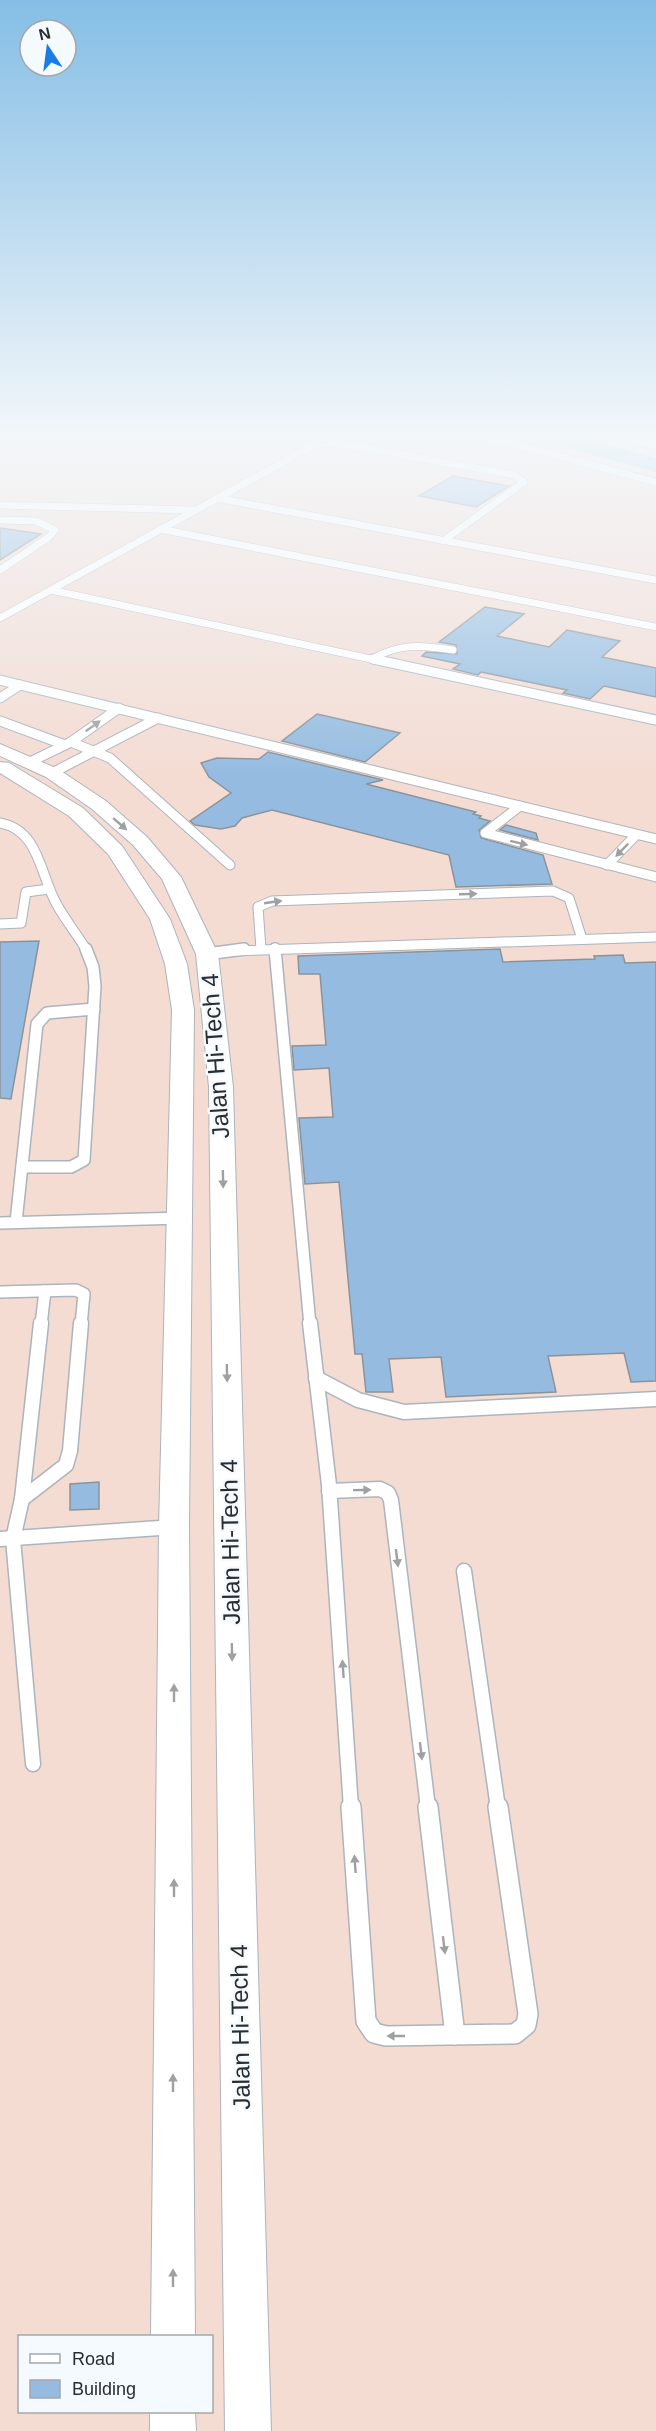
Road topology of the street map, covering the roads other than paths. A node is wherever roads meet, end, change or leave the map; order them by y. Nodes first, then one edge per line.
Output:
1 (33, 548) edge
2 (125, 548) edge
3 (258, 548) edge
4 (483, 548) edge
5 (0, 570) edge
6 (656, 580) edge
7 (51, 590) junction
8 (0, 618) edge
9 (656, 627) edge
10 (453, 650) dead end
11 (372, 659) junction
12 (0, 680) edge
13 (20, 685) junction
14 (0, 698) edge
15 (119, 708) junction
16 (158, 718) junction
17 (656, 720) edge
18 (0, 721) edge
19 (68, 743) junction
20 (0, 748) edge
21 (97, 751) junction
22 (27, 767) edge
23 (520, 806) junction
24 (3, 824) edge
25 (636, 835) junction
26 (656, 839) edge
27 (230, 865) dead end
28 (607, 865) junction
29 (656, 877) edge
30 (49, 889) junction
31 (0, 924) edge
32 (656, 937) edge
33 (582, 939) junction
34 (275, 948) junction
35 (261, 949) junction
36 (207, 954) junction
37 (94, 1010) junction
38 (22, 1167) junction
39 (182, 1218) junction
40 (16, 1222) junction
41 (0, 1223) edge
42 (45, 1291) junction
43 (0, 1292) edge
44 (316, 1378) junction
45 (656, 1399) edge
46 (329, 1491) junction
47 (22, 1499) junction
48 (174, 1527) junction
49 (6, 1539) edge
50 (464, 1571) dead end
51 (33, 1764) dead end
52 (454, 2036) junction
53 (173, 2335) edge
54 (173, 2413) edge
55 (173, 2431) edge
56 (248, 2431) edge

1 - 5 lane
2 - 7 lane
3 - 9 lane
4 - 6 lane
7 - 8 lane
7 - 11 lane
10 - 11 lane
11 - 17 lane
12 - 13 lane
13 - 14 lane
13 - 15 lane
15 - 16 lane
19 -> 15 lane
16 - 21 lane
16 - 23 lane
18 - 19 lane
19 - 21 lane
19 - 22 lane
20 - 22 street, Jalan Hi-Tech 4
21 - 22 lane
21 - 27 lane
22 -> 36 street, Jalan Hi-Tech 4
22 - 39 street, Jalan Hi-Tech 4
23 - 25 lane
23 -> 28 lane
24 - 30 lane
25 - 26 lane
25 -> 28 lane
28 - 29 lane
30 - 31 lane
30 - 37 lane
32 - 33 lane
33 - 34 lane
35 -> 33 lane
34 - 35 lane
34 - 44 lane
35 - 36 lane
36 -> 56 street, Jalan Hi-Tech 4
37 - 38 lane
37 - 38 lane
38 - 40 lane
39 - 40 lane
39 - 48 street, Jalan Hi-Tech 4
40 - 41 lane
42 - 43 lane
42 - 47 lane
42 - 47 lane
44 - 45 lane
44 - 46 lane
46 -> 52 lane
52 -> 46 lane
47 - 49 lane
48 - 49 lane
53 -> 48 street, Jalan Hi-Tech 4
49 - 51 lane
50 - 52 lane
54 - 55 street

